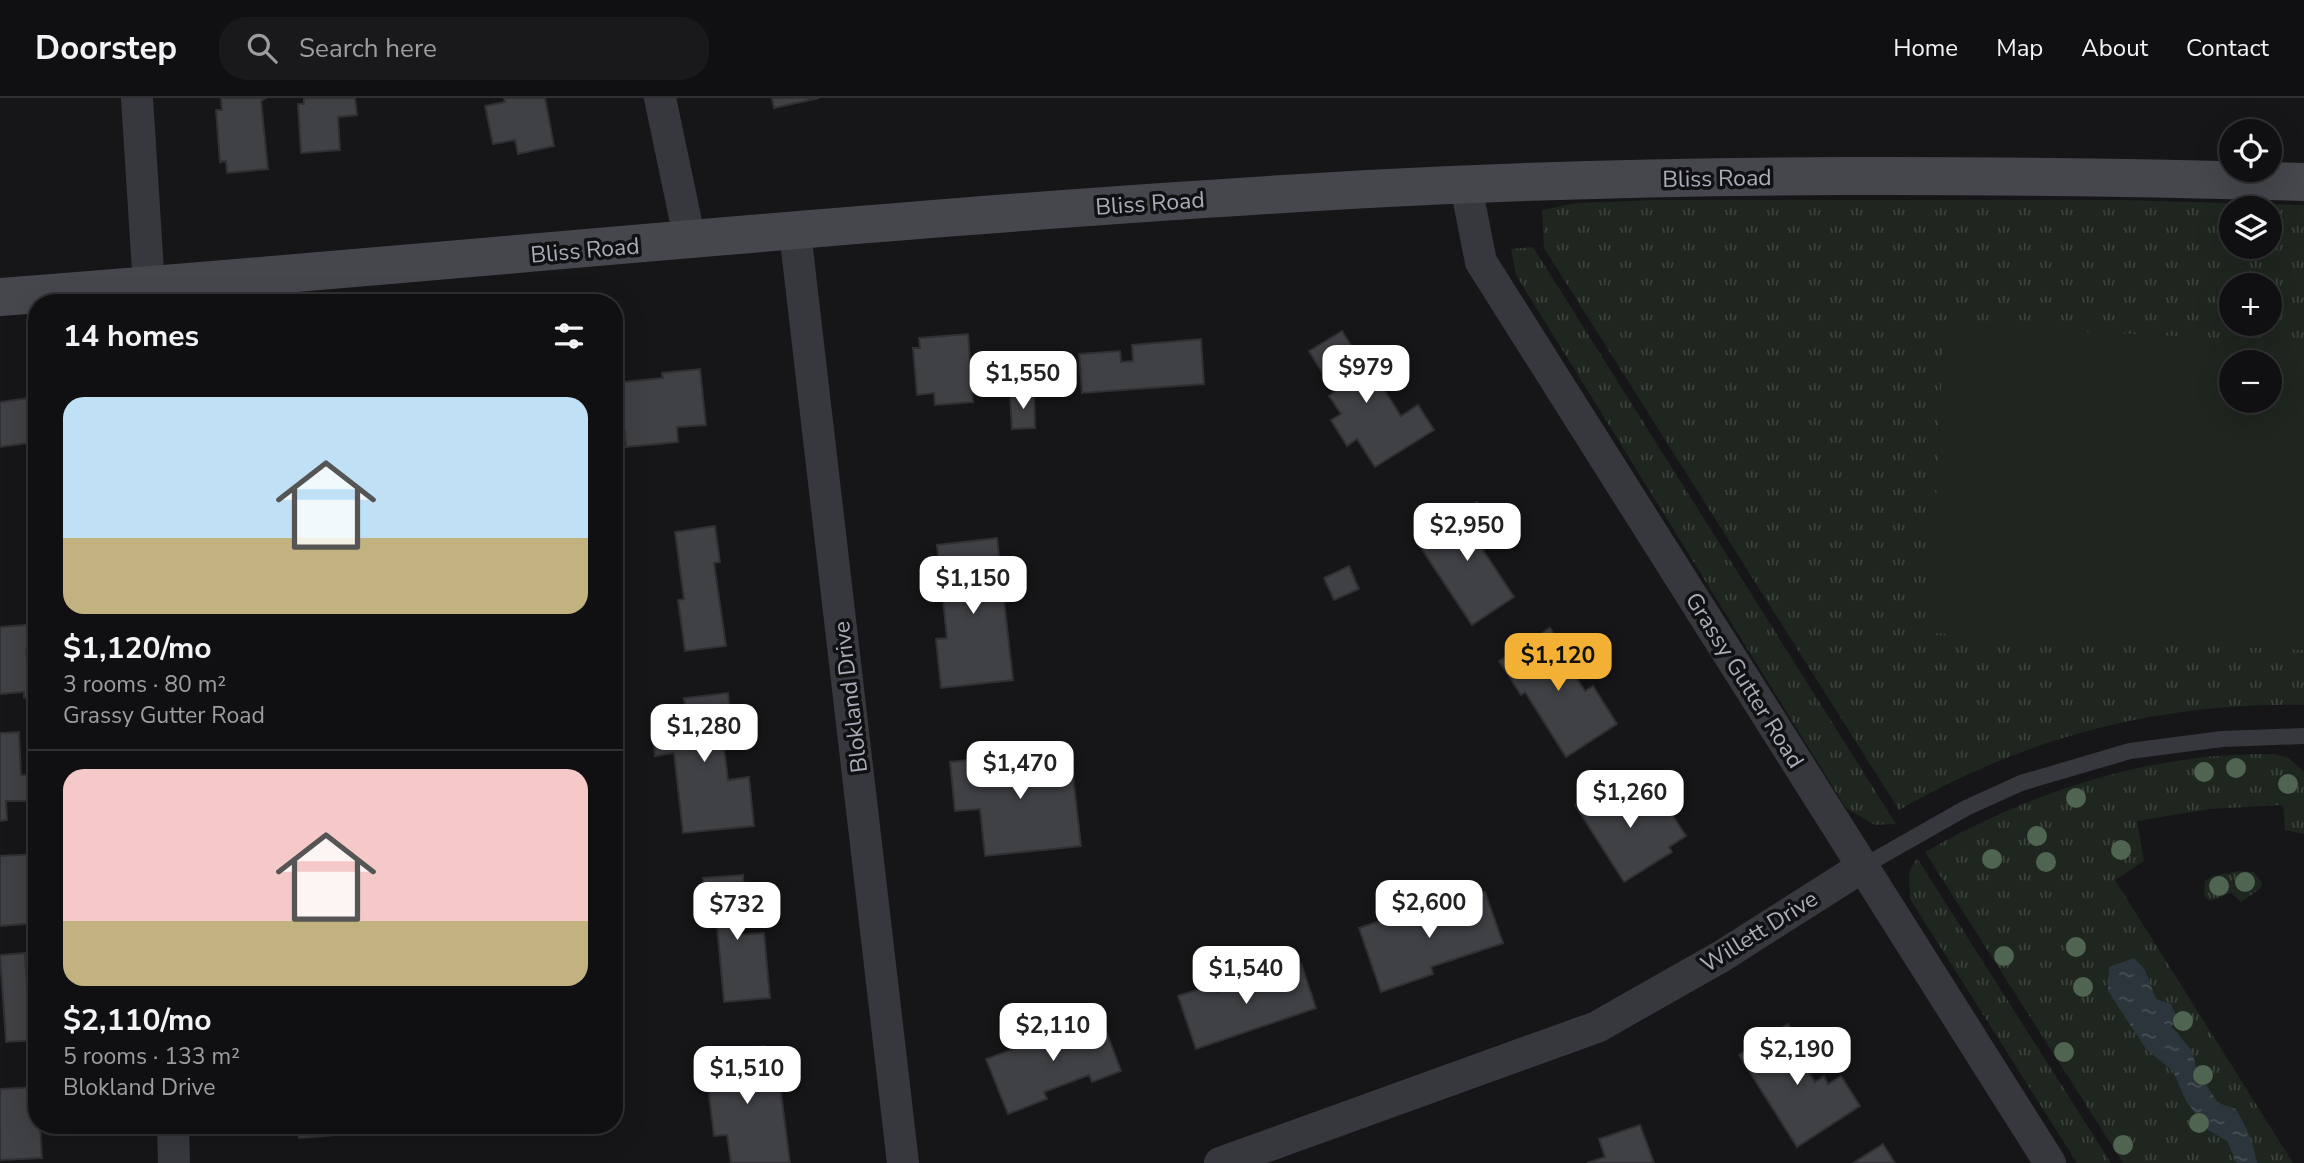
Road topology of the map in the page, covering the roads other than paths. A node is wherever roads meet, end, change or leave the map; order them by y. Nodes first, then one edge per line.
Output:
1 (137, 98) edge
2 (660, 98) edge
3 (2304, 182) edge
4 (1466, 186) junction
5 (795, 232) junction
6 (690, 241) junction
7 (149, 294) edge
8 (28, 296) edge
9 (0, 297) edge
10 (2304, 736) edge
11 (1862, 867) junction
12 (173, 1134) edge
13 (174, 1163) edge
14 (903, 1163) edge
15 (1220, 1163) edge
16 (2050, 1163) edge

1 - 7 street
2 - 6 street
3 - 4 main road, Bliss Road
4 - 5 main road, Bliss Road
4 - 11 street, Grassy Gutter Road
5 - 6 main road, Bliss Road
5 - 14 street, Blokland Drive
6 - 7 main road, Bliss Road
8 - 9 main road, Bliss Road
10 - 11 lane, Willett Drive
11 - 15 street, Willett Drive
11 - 16 street, Grassy Gutter Road
12 - 13 street

